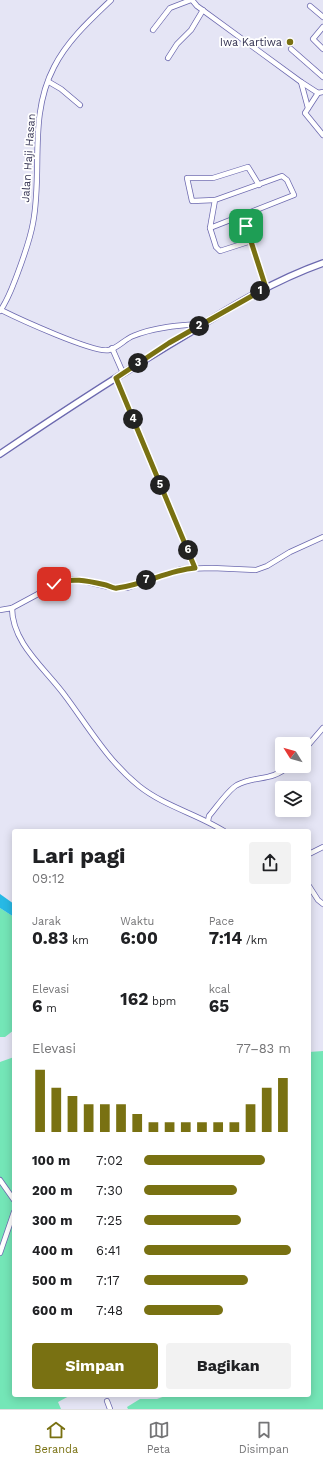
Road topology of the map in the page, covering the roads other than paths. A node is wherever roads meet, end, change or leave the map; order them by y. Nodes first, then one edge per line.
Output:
1 (111, 0) edge
2 (192, 0) edge
3 (310, 6) dead end
4 (203, 10) junction
5 (323, 17) edge
6 (323, 27) edge
7 (153, 30) dead end
8 (291, 49) dead end
9 (323, 49) edge
10 (168, 58) dead end
11 (323, 77) edge
12 (49, 82) junction
13 (301, 82) junction
14 (320, 93) edge
15 (80, 105) dead end
16 (308, 108) junction
17 (323, 134) edge
18 (259, 185) junction
19 (215, 200) junction
20 (243, 216) junction
21 (210, 228) junction
22 (251, 241) junction
23 (323, 263) edge
24 (266, 288) junction
25 (0, 310) edge
26 (202, 324) junction
27 (112, 348) junction
28 (123, 373) junction
29 (116, 378) junction
30 (0, 454) edge
31 (323, 537) edge
32 (195, 568) junction
33 (12, 608) junction
34 (0, 610) edge
35 (323, 728) edge
36 (311, 742) edge
37 (277, 773) edge
38 (208, 821) junction
39 (221, 829) edge
40 (323, 847) edge
41 (311, 853) edge
42 (311, 889) edge
43 (323, 904) edge
44 (0, 1180) edge
45 (12, 1197) edge
46 (12, 1218) edge
47 (0, 1253) edge
48 (107, 1401) dead end
49 (110, 1409) edge

1 - 12 street, Jalan Haji Hasan
2 - 4 street
2 - 7 street
3 - 5 street
4 - 10 street
4 - 13 street
6 - 9 street
8 - 11 street
12 - 15 street
12 - 25 street, Jalan Haji Hasan
13 - 14 street
13 - 16 street
14 - 16 street
16 - 17 street
18 - 19 street
18 - 19 street
18 - 20 street
19 - 21 street
20 - 21 street
20 - 22 street
21 - 22 street
22 - 24 street
23 - 24 street
24 - 26 street
25 - 27 street
26 - 27 street
26 - 28 street
27 - 28 street
28 - 29 street
29 - 30 street
29 - 32 street
31 - 32 street
32 - 33 street
33 - 34 street
33 - 38 street
35 - 36 street
37 - 38 street
38 - 39 street
40 - 41 street
42 - 43 street
44 - 45 street
46 - 47 street
48 - 49 street

